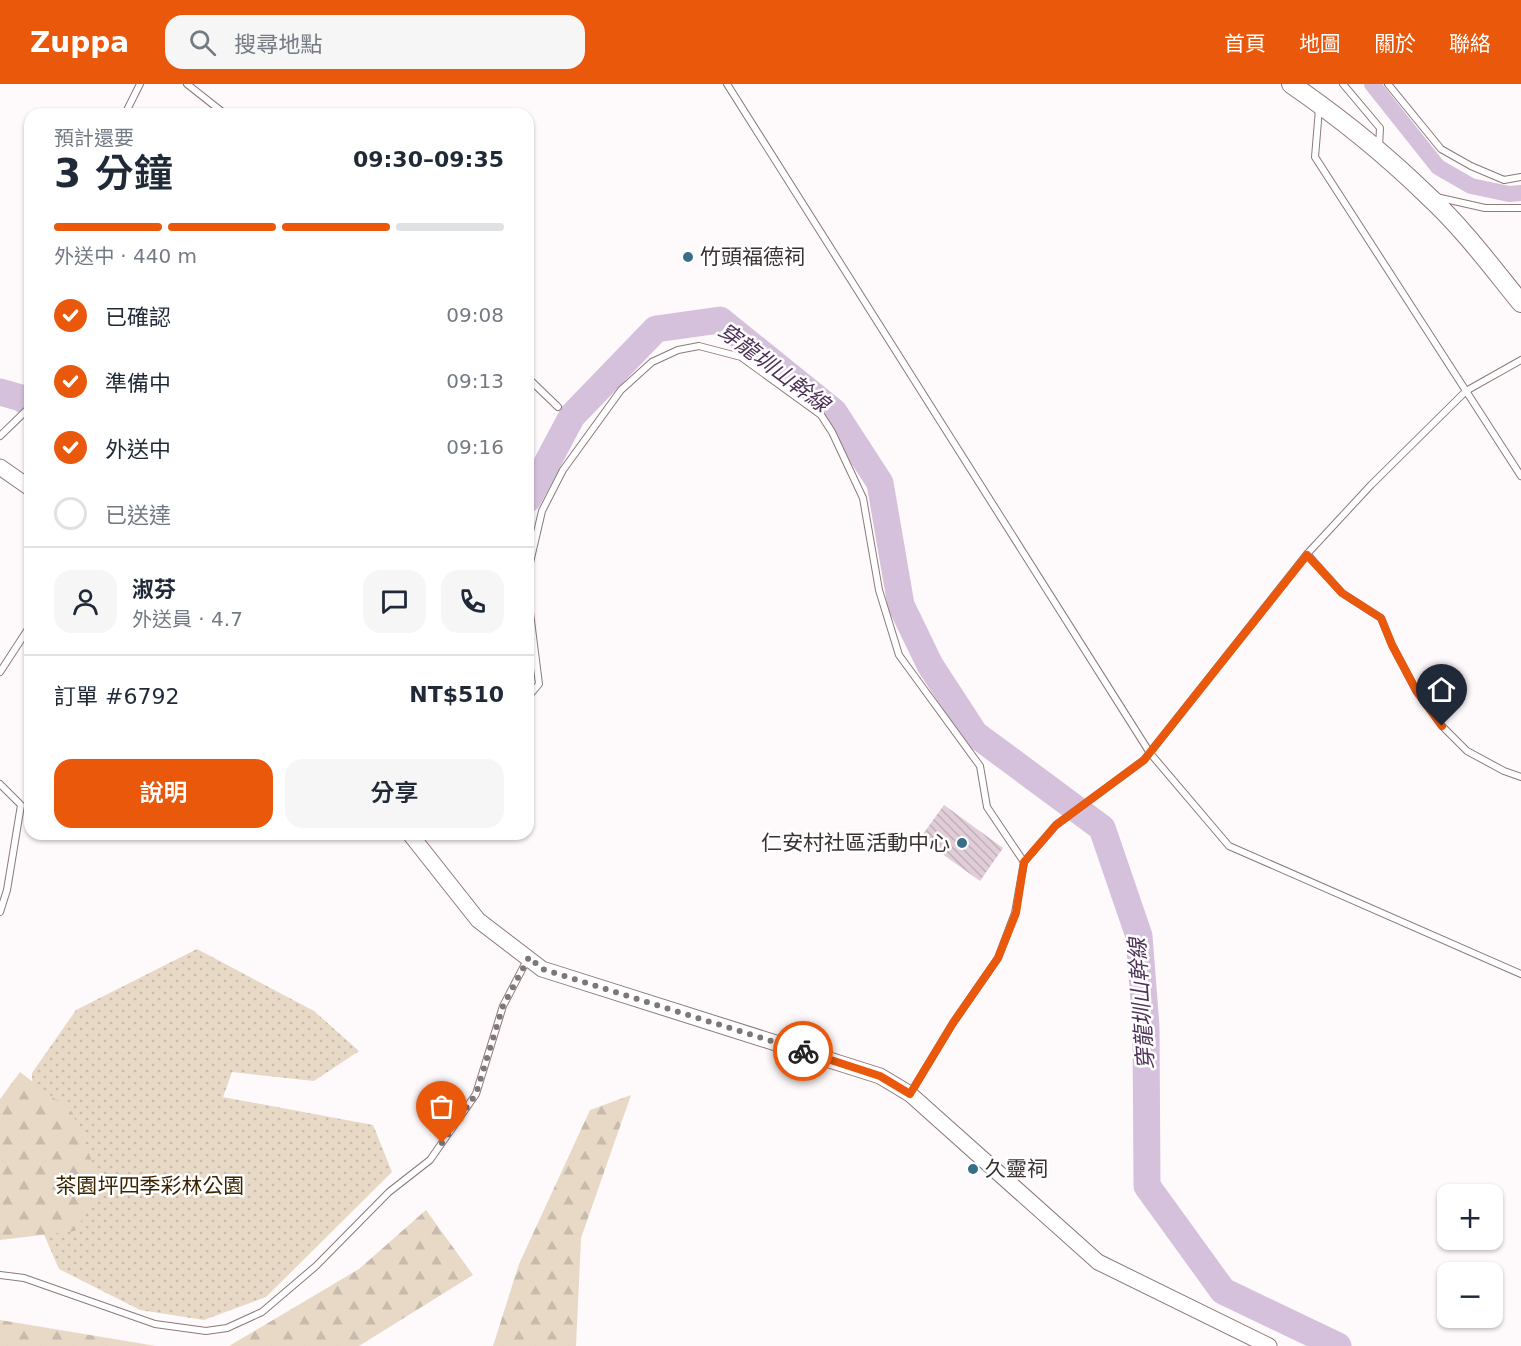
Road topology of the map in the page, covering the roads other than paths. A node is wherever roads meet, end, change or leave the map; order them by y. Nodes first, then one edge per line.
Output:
1 (140, 84) edge
2 (187, 84) edge
3 (728, 84) edge
4 (1291, 84) edge
5 (1343, 84) edge
6 (1388, 84) edge
7 (1319, 104) junction
8 (128, 108) edge
9 (217, 108) edge
10 (1379, 151) junction
11 (1521, 177) edge
12 (1428, 195) junction
13 (1521, 208) edge
14 (1521, 303) edge
15 (1521, 360) edge
16 (534, 384) edge
17 (1466, 391) junction
18 (558, 407) dead end
19 (24, 413) edge
20 (0, 436) edge
21 (0, 467) edge
22 (1521, 476) edge
23 (24, 484) edge
24 (534, 546) edge
25 (1307, 555) junction
26 (24, 635) edge
27 (534, 644) edge
28 (0, 672) edge
29 (534, 690) edge
30 (1150, 753) junction
31 (1521, 777) edge
32 (0, 784) edge
33 (415, 840) edge
34 (1024, 862) junction
35 (0, 912) edge
36 (529, 957) junction
37 (1521, 974) edge
38 (910, 1094) junction
39 (0, 1275) edge
40 (1269, 1346) edge

1 - 8 lane
2 - 9 lane
3 - 30 lane
4 - 7 main road
5 - 10 lane
6 - 11 lane
7 - 10 main road
7 - 17 lane
10 - 12 main road
12 - 13 lane
12 - 14 main road
15 - 17 lane
16 - 18 lane
17 - 22 lane
17 - 25 lane
19 - 20 lane
21 - 23 street
24 - 34 lane
25 - 30 lane
25 - 31 lane
26 - 28 lane
27 - 29 lane
30 - 34 lane
30 - 37 lane
32 - 35 lane
33 - 36 street
34 - 38 lane
36 - 38 street
36 - 39 lane
38 - 40 street

